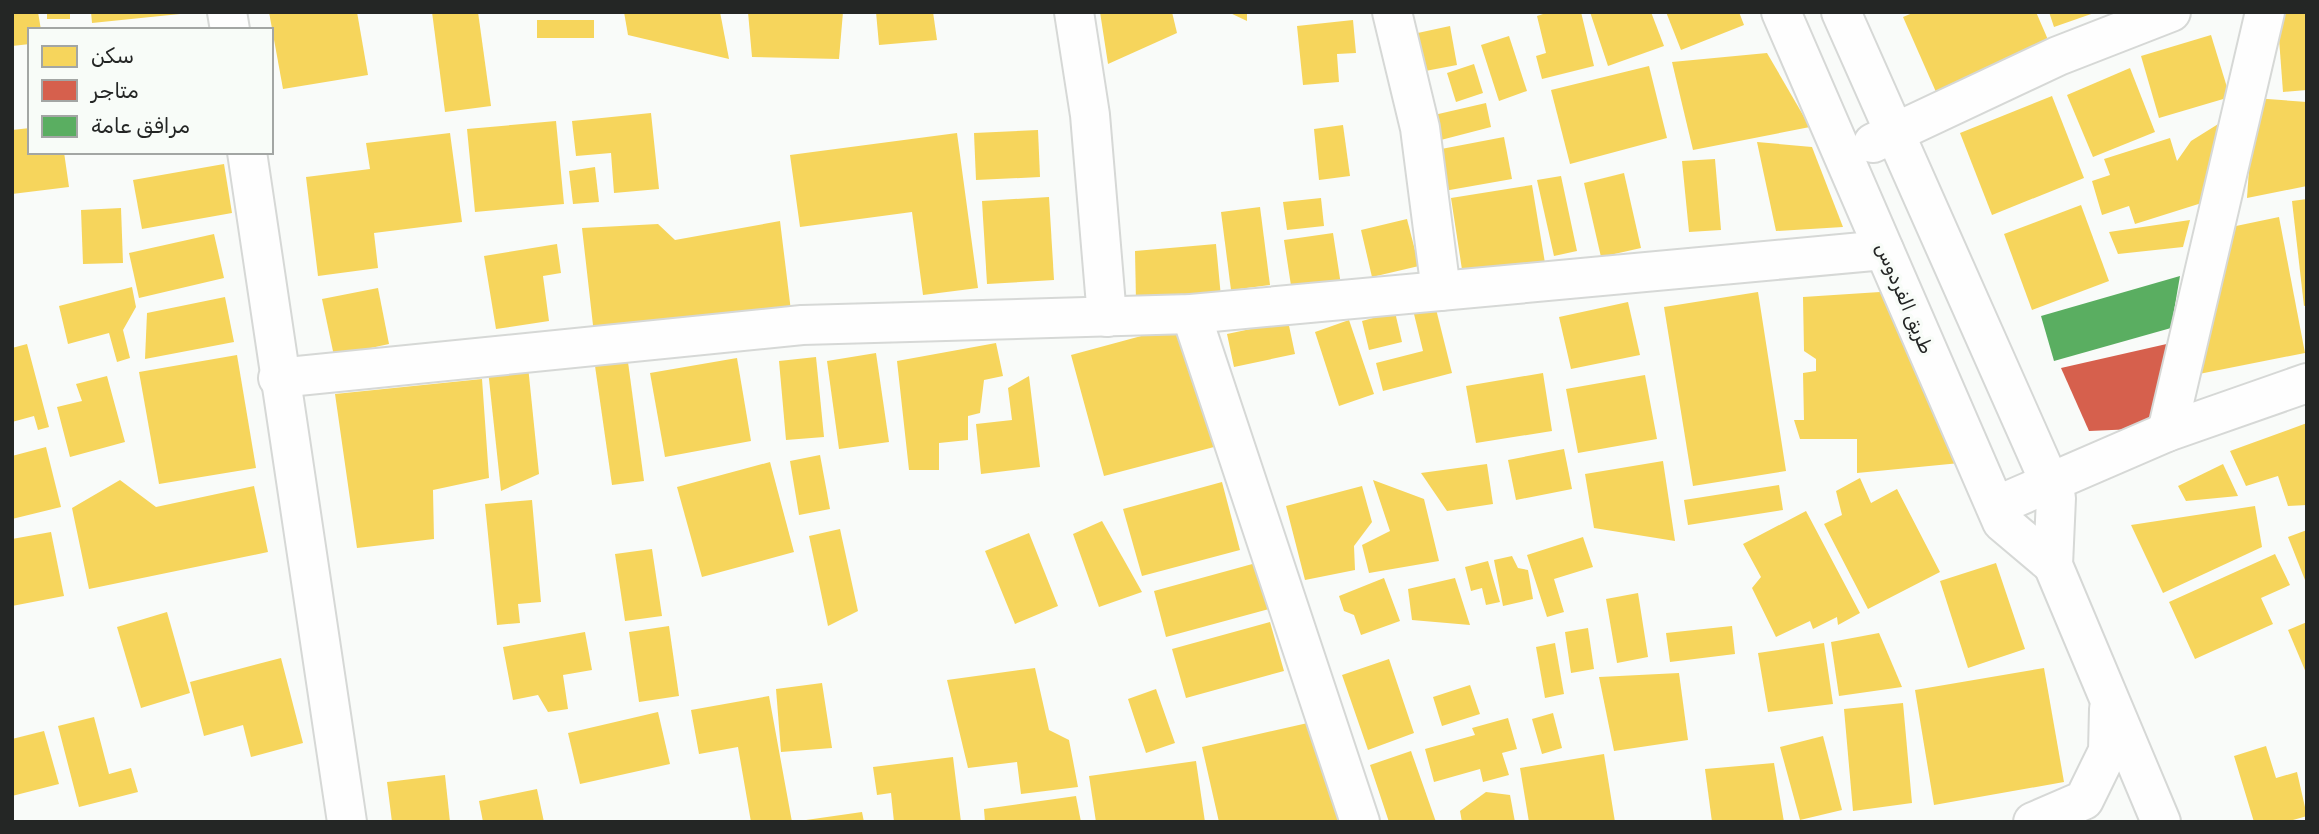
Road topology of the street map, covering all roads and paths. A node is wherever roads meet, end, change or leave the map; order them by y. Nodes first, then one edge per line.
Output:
1 (1074, 12) edge
2 (1392, 12) edge
3 (1781, 12) edge
4 (1841, 12) edge
5 (2171, 12) edge
6 (2265, 12) edge
7 (1895, 133) junction
8 (247, 154) edge
9 (1845, 155) junction
10 (1884, 250) junction
11 (1441, 291) junction
12 (1191, 314) junction
13 (1107, 317) junction
14 (278, 378) junction
15 (2307, 383) edge
16 (2167, 432) junction
17 (2050, 483) junction
18 (1996, 506) junction
19 (2053, 565) junction
20 (2109, 705) junction
21 (347, 822) edge
22 (1360, 822) edge
23 (2033, 822) edge
24 (2161, 822) edge

1 - 13 street
2 - 11 street
3 - 9 street, طريق الفردوس
4 - 7 street, طريق الفردوس
5 - 7 street
6 - 16 street
7 - 9 street
7 - 17 street, طريق الفردوس
8 - 14 street
9 - 10 street, طريق الفردوس
10 - 11 street
10 - 18 street, طريق الفردوس
11 - 12 street
12 - 13 street
12 - 22 street
13 - 14 street
14 - 21 street
15 - 16 street
16 - 17 street
17 - 18 street
17 - 19 street, طريق الفردوس
18 - 19 street, طريق الفردوس
19 - 20 street, طريق الفردوس
20 - 23 street
20 - 24 street, طريق الفردوس

